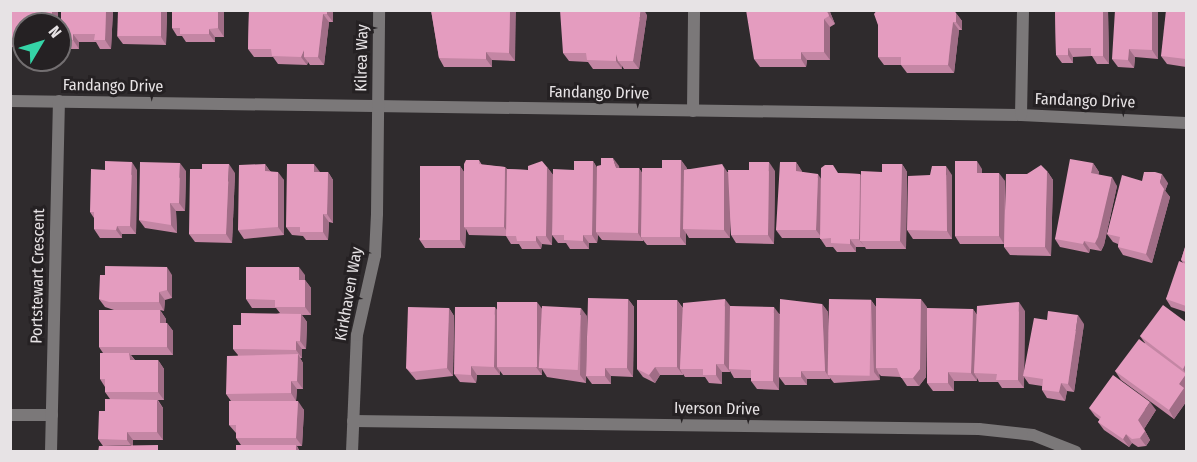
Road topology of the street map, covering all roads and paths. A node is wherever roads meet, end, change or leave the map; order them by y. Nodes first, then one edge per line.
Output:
1 (379, 10) edge
2 (694, 10) edge
3 (1023, 10) edge
4 (10, 101) edge
5 (58, 101) junction
6 (378, 106) junction
7 (693, 111) junction
8 (1021, 115) junction
9 (1186, 123) edge
10 (10, 415) edge
11 (52, 415) junction
12 (353, 421) junction
13 (51, 452) edge
14 (352, 452) edge
15 (1077, 452) edge

1 - 6 street, Kilrea Way
2 - 7 street
3 - 8 street
4 - 5 street, Fandango Drive
5 - 6 street, Fandango Drive
5 - 11 street, Portstewart Crescent
6 - 7 street, Fandango Drive
6 - 12 street, Kirkhaven Way
7 - 8 street, Fandango Drive
8 - 9 street, Fandango Drive
10 - 11 street
11 - 13 street, Portstewart Crescent
12 - 14 street, Kirkhaven Way
12 - 15 street, Iverson Drive

